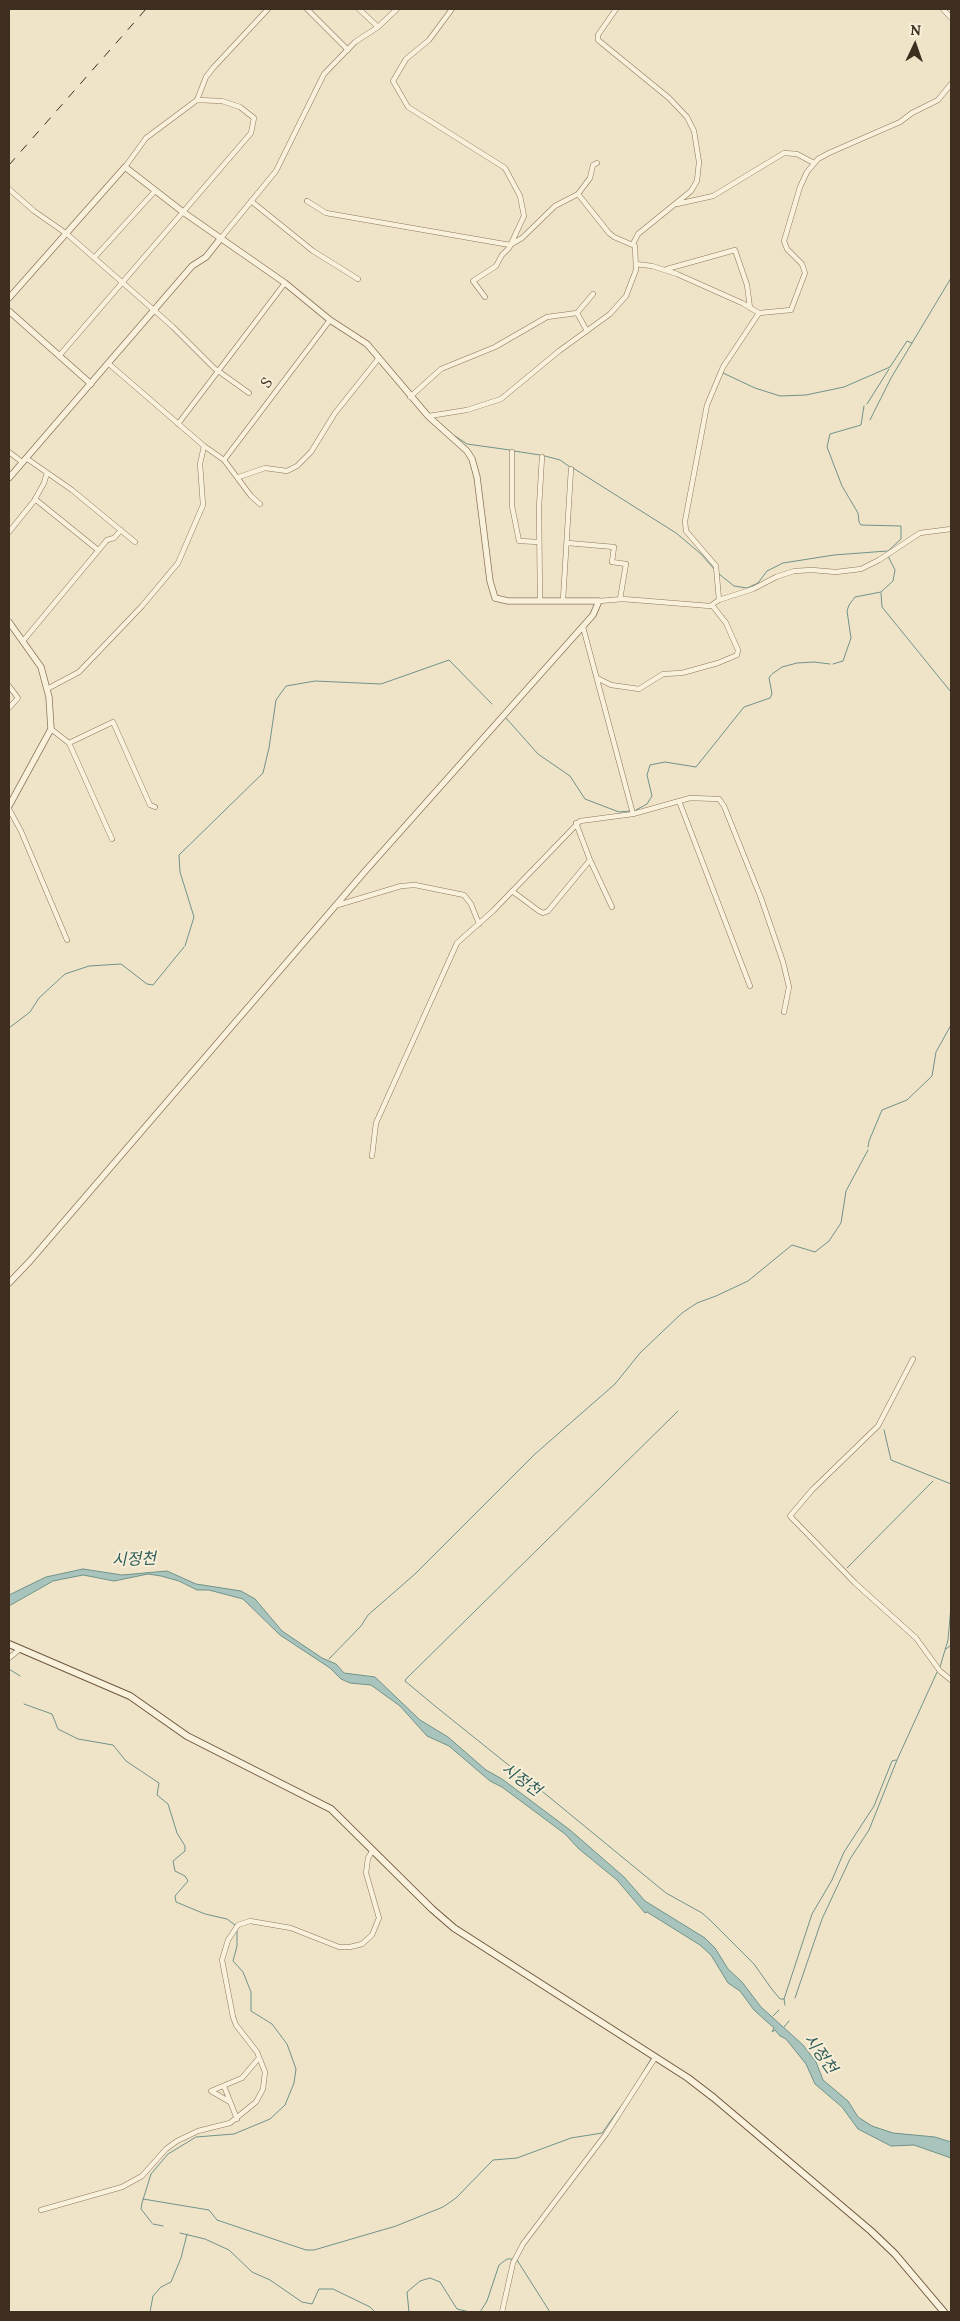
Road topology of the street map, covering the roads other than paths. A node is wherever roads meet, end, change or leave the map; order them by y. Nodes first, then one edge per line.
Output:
1 (268, 9) edge
2 (307, 9) edge
3 (359, 9) edge
4 (397, 9) edge
5 (452, 9) edge
6 (616, 9) edge
7 (943, 9) edge
8 (951, 18) edge
9 (378, 27) junction
10 (348, 50) junction
11 (951, 84) edge
12 (197, 100) junction
13 (597, 163) dead end
14 (814, 164) junction
15 (125, 167) junction
16 (9, 189) edge
17 (156, 191) junction
18 (578, 194) junction
19 (251, 201) junction
20 (306, 201) dead end
21 (676, 204) junction
22 (183, 212) junction
23 (67, 234) junction
24 (221, 238) junction
25 (633, 244) junction
26 (510, 245) junction
27 (94, 258) junction
28 (636, 264) junction
29 (666, 269) junction
30 (358, 279) dead end
31 (122, 283) junction
32 (285, 283) junction
33 (593, 294) dead end
34 (485, 297) dead end
35 (9, 298) edge
36 (750, 308) junction
37 (154, 310) junction
38 (9, 311) edge
39 (577, 313) junction
40 (758, 314) junction
41 (330, 320) junction
42 (587, 331) junction
43 (59, 356) junction
44 (379, 358) junction
45 (109, 364) junction
46 (220, 371) junction
47 (91, 384) junction
48 (249, 393) dead end
49 (410, 397) junction
50 (428, 416) junction
51 (178, 424) junction
52 (204, 446) junction
53 (9, 452) edge
54 (512, 452) dead end
55 (542, 456) dead end
56 (24, 460) junction
57 (224, 460) junction
58 (571, 469) dead end
59 (47, 473) junction
60 (239, 476) junction
61 (9, 478) edge
62 (35, 500) junction
63 (260, 504) dead end
64 (951, 529) edge
65 (121, 530) junction
66 (9, 532) edge
67 (135, 542) dead end
68 (539, 542) junction
69 (568, 543) junction
70 (98, 550) junction
71 (620, 599) junction
72 (540, 600) junction
73 (563, 600) junction
74 (719, 600) junction
75 (599, 601) junction
76 (712, 605) junction
77 (9, 622) edge
78 (583, 627) junction
79 (23, 641) junction
80 (597, 678) junction
81 (9, 686) edge
82 (47, 689) junction
83 (9, 708) edge
84 (51, 729) junction
85 (69, 743) junction
86 (679, 801) junction
87 (155, 807) dead end
88 (9, 808) edge
89 (633, 814) junction
90 (576, 823) junction
91 (112, 839) dead end
92 (590, 860) junction
93 (512, 891) junction
94 (338, 905) junction
95 (612, 907) dead end
96 (479, 924) junction
97 (67, 940) dead end
98 (750, 986) dead end
99 (784, 1012) dead end
100 (372, 1156) dead end
101 (9, 1283) edge
102 (913, 1359) dead end
103 (9, 1644) edge
104 (20, 1649) junction
105 (9, 1658) edge
106 (951, 1680) edge
107 (373, 1850) junction
108 (260, 2058) junction
109 (655, 2058) junction
110 (224, 2086) junction
111 (230, 2102) junction
112 (237, 2119) junction
113 (41, 2210) dead end
114 (502, 2312) edge
115 (944, 2312) edge

1 - 12 street
2 - 10 street
3 - 9 street
4 - 9 street
5 - 26 street
6 - 21 street
7 - 8 street
9 - 10 street
10 - 19 street
11 - 14 street
12 - 15 street
12 - 22 street
13 - 18 street
14 - 21 street
14 - 40 street
15 - 17 street
15 - 23 street
16 - 23 street
17 - 22 street
17 - 27 street
18 - 25 street
18 - 26 street
19 - 24 street
19 - 30 street
20 - 26 street
21 - 25 street
22 - 24 street
22 - 31 street
23 - 27 street
23 - 35 street
24 - 32 street
24 - 37 street
25 - 28 street
26 - 34 street
27 - 31 street
28 - 29 street
28 - 42 street
29 - 36 street
29 - 36 street
31 - 37 street
31 - 43 street
32 - 41 street
32 - 46 street
33 - 39 street
36 - 40 street
37 - 45 street
37 - 46 street
38 - 43 street
39 - 42 street
39 - 49 street
40 - 74 street
41 - 44 street
41 - 57 street, S
42 - 50 street
43 - 47 street
44 - 49 street
44 - 60 street
45 - 47 street
45 - 51 street
46 - 48 street
46 - 51 street
47 - 56 street
49 - 50 street
50 - 72 street
51 - 52 street
52 - 57 street
52 - 82 street
53 - 56 street
54 - 68 street
55 - 68 street
56 - 59 street
56 - 61 street
57 - 60 street
58 - 69 street
59 - 62 street
59 - 65 street
60 - 63 street
62 - 66 street
62 - 70 street
64 - 74 street
65 - 67 street
65 - 70 street
68 - 72 street
69 - 71 street
69 - 73 street
70 - 79 street
71 - 75 street
71 - 76 street
72 - 73 street
73 - 75 street
74 - 76 street
75 - 78 street
76 - 80 street
77 - 79 street
78 - 80 street
78 - 94 street
79 - 82 street
80 - 89 street
81 - 83 street
82 - 84 street
84 - 85 street
84 - 88 street
85 - 87 street
85 - 91 street
86 - 89 street
86 - 98 street
86 - 99 street
88 - 97 street
89 - 90 street
90 - 92 street
90 - 93 street
92 - 93 street
92 - 95 street
93 - 96 street
94 - 96 street
94 - 101 street
96 - 100 street
102 - 106 street
103 - 104 main road
104 - 105 street
104 - 107 main road
107 - 108 street
107 - 109 main road
108 - 110 street
108 - 112 street
109 - 114 street
109 - 115 main road
110 - 111 street
110 - 111 street
111 - 112 street
112 - 113 street

